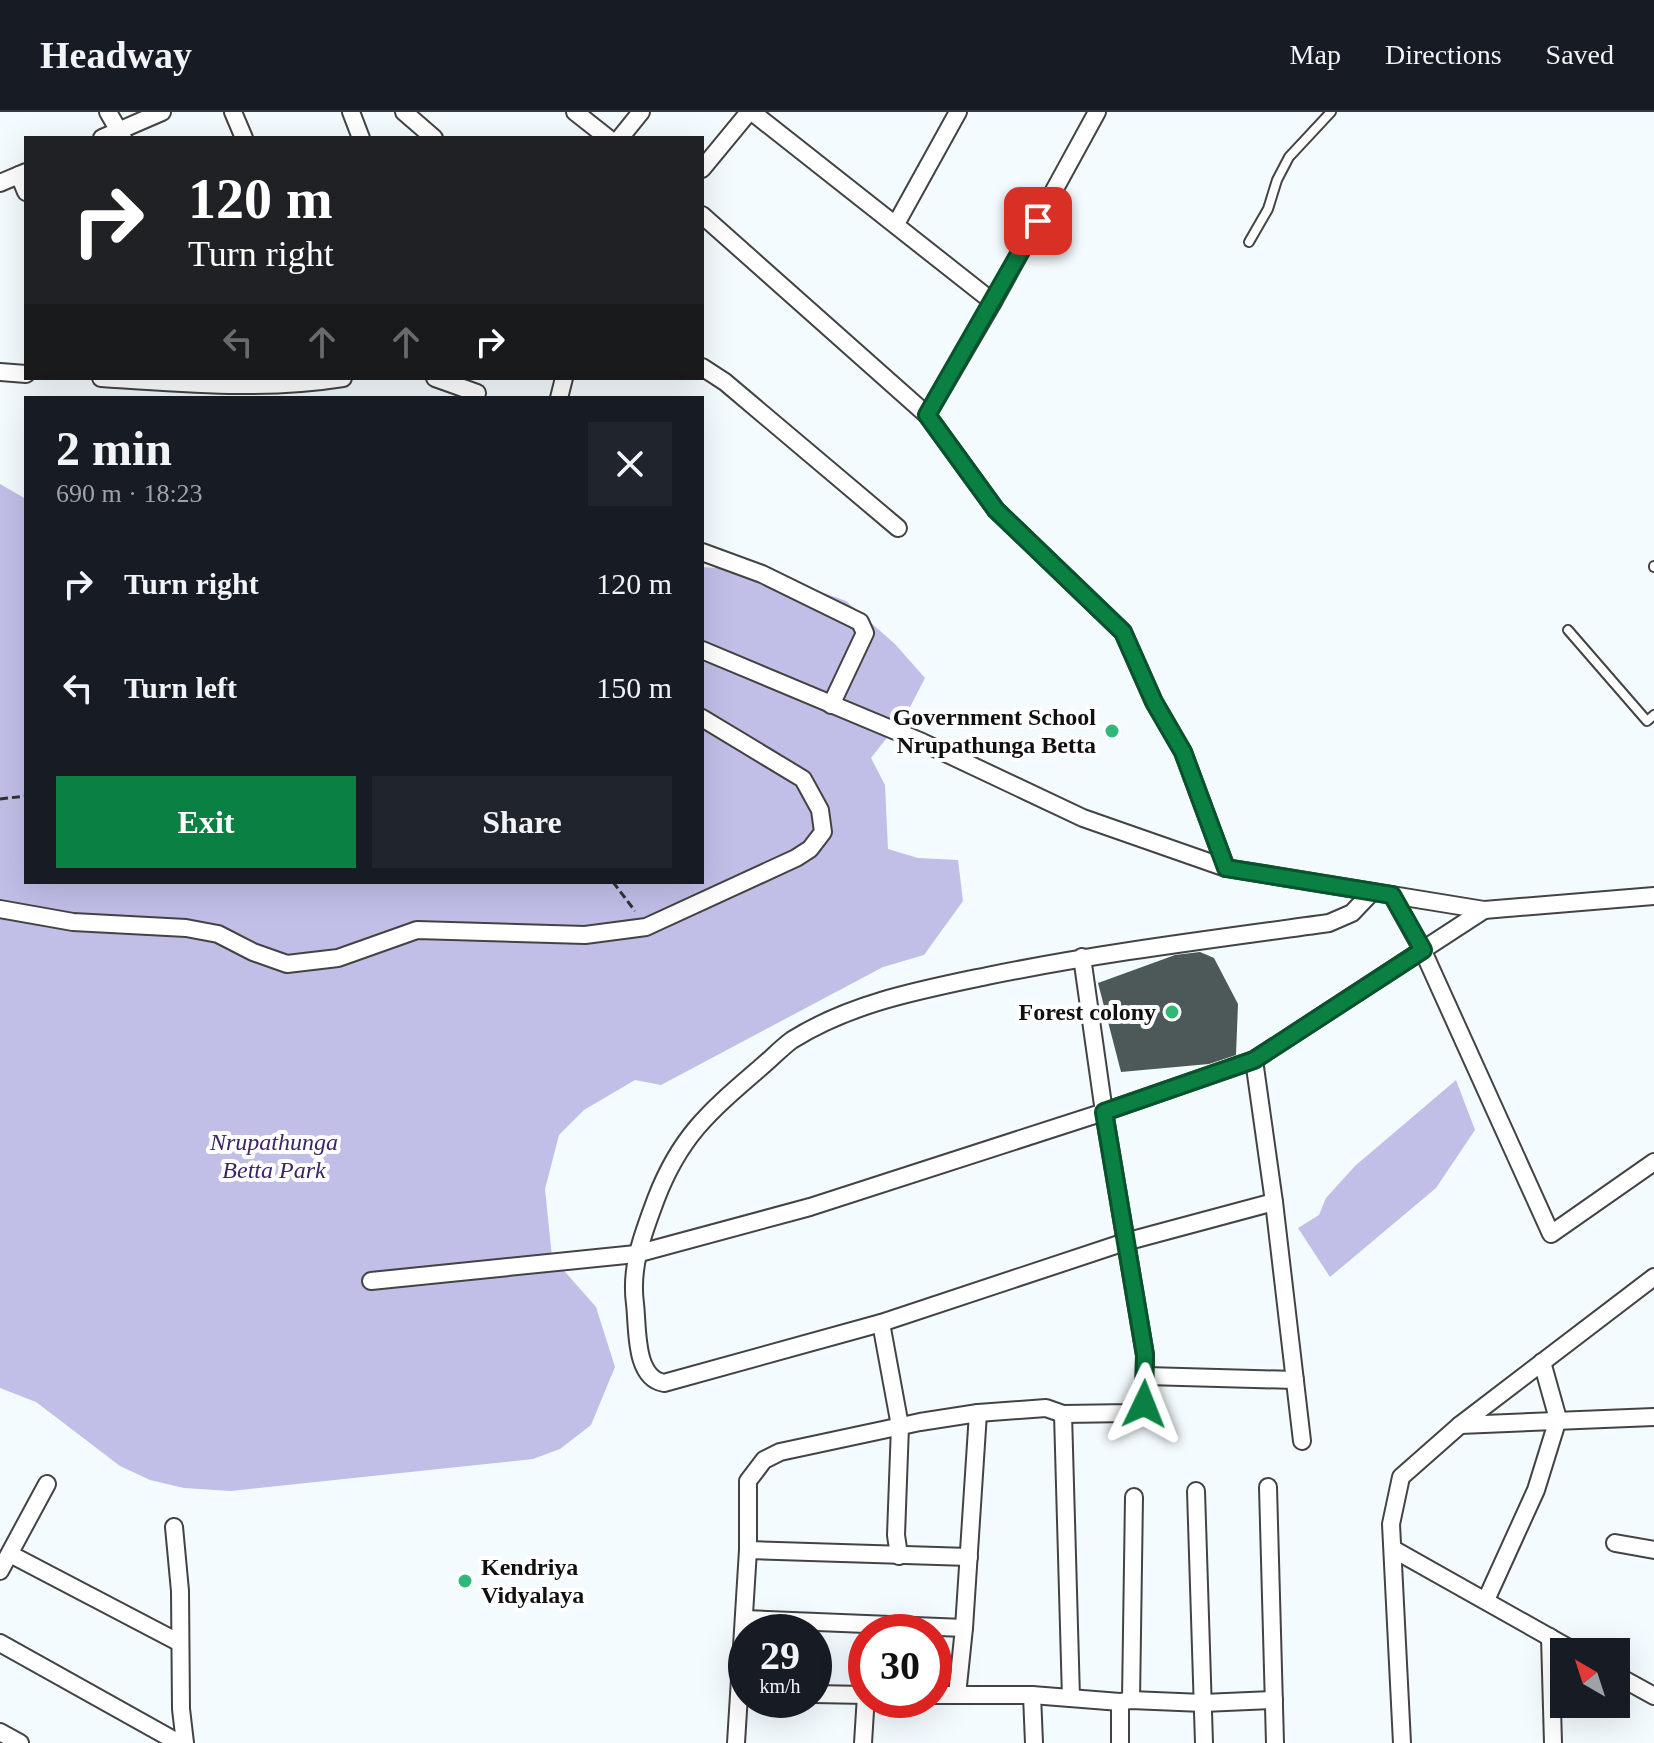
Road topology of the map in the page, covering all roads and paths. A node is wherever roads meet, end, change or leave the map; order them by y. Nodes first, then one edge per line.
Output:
1 (108, 112) edge
2 (162, 112) edge
3 (233, 112) edge
4 (351, 112) edge
5 (404, 112) edge
6 (575, 112) edge
7 (641, 112) edge
8 (750, 112) edge
9 (958, 112) edge
10 (1097, 112) edge
11 (1331, 112) edge
12 (121, 134) edge
13 (243, 136) edge
14 (360, 136) edge
15 (432, 136) edge
16 (605, 136) edge
17 (622, 136) edge
18 (704, 167) edge
19 (22, 173) edge
20 (0, 183) edge
21 (704, 217) edge
22 (896, 224) junction
23 (1249, 242) dead end
24 (993, 302) junction
25 (704, 368) edge
26 (0, 372) edge
27 (24, 374) edge
28 (170, 380) edge
29 (331, 380) edge
30 (442, 380) edge
31 (231, 382) edge
32 (478, 390) edge
33 (927, 415) junction
34 (898, 528) dead end
35 (704, 553) edge
36 (1568, 630) dead end
37 (704, 651) edge
38 (831, 705) junction
39 (1654, 715) edge
40 (704, 719) edge
41 (24, 796) edge
42 (0, 799) edge
43 (1226, 868) junction
44 (614, 884) edge
45 (1372, 892) junction
46 (1392, 895) junction
47 (1654, 896) edge
48 (0, 909) edge
49 (1484, 910) junction
50 (646, 927) junction
51 (1423, 950) junction
52 (1082, 957) junction
53 (1254, 1060) junction
54 (1104, 1112) junction
55 (1654, 1162) edge
56 (1274, 1202) junction
57 (1125, 1242) junction
58 (636, 1254) junction
59 (1654, 1277) edge
60 (371, 1281) dead end
61 (881, 1323) junction
62 (1542, 1362) junction
63 (1146, 1376) junction
64 (1295, 1380) junction
65 (978, 1413) junction
66 (1063, 1414) junction
67 (1654, 1417) edge
68 (1558, 1419) junction
69 (1460, 1425) junction
70 (900, 1426) junction
71 (1302, 1441) dead end
72 (47, 1484) dead end
73 (1268, 1487) dead end
74 (1196, 1491) dead end
75 (1134, 1497) dead end
76 (174, 1527) dead end
77 (1615, 1543) dead end
78 (1393, 1549) junction
79 (748, 1550) junction
80 (1654, 1550) edge
81 (10, 1554) junction
82 (899, 1556) junction
83 (969, 1557) junction
84 (0, 1571) edge
85 (1486, 1600) junction
86 (744, 1614) edge
87 (832, 1623) edge
88 (964, 1628) junction
89 (1550, 1637) joint
90 (0, 1643) edge
91 (180, 1643) junction
92 (1630, 1683) edge
93 (952, 1695) edge
94 (957, 1695) junction
95 (1032, 1695) junction
96 (1654, 1696) edge
97 (1071, 1698) junction
98 (1274, 1700) junction
99 (1125, 1701) junction
100 (1203, 1703) junction
101 (740, 1718) edge
102 (865, 1718) edge
103 (0, 1732) edge
104 (20, 1743) edge
105 (182, 1743) edge
106 (736, 1743) edge
107 (863, 1743) edge
108 (1034, 1743) edge
109 (1120, 1743) edge
110 (1204, 1743) edge
111 (1275, 1743) edge
112 (1402, 1743) edge
113 (1553, 1743) edge

1 - 12 street
2 - 12 street
3 - 13 street
4 - 14 street
5 - 15 street
6 - 16 street
7 - 17 street
8 - 18 street
8 - 22 street
9 - 22 street
10 - 24 street
11 - 23 lane
19 - 20 street
21 - 33 street
22 - 24 street
24 - 33 street
25 - 34 street
26 - 27 street
28 - 31 street
29 - 31 street
30 - 32 street
33 - 43 street
35 - 38 street
36 - 39 lane
37 - 38 street
38 - 43 street
40 - 50 street
41 - 42 path
43 - 45 street
44 - 50 path
45 - 46 street
45 - 52 street
46 - 49 street
46 - 51 street
47 - 49 street
48 - 50 street
49 - 51 street
51 - 53 street
51 - 55 street
52 - 54 street
52 - 58 street
53 - 54 street
53 - 56 street
54 - 57 street
54 - 58 street
56 - 57 street
56 - 64 street
57 - 61 street
57 - 63 street
58 - 60 street
58 - 61 street
59 - 62 street
61 - 70 street
62 - 68 street
62 - 69 street
63 - 64 street
63 - 66 street
64 - 71 street
65 - 66 street
65 - 70 street
65 - 83 street
66 - 97 street
67 - 68 street
68 - 69 street
68 - 85 street
69 - 78 street
70 - 79 street
70 - 82 street
72 - 81 street
73 - 98 street
74 - 100 street
75 - 99 street
76 - 91 street
77 - 80 street
78 - 85 street
78 - 112 street
79 - 82 street
79 - 86 street
81 - 84 street
81 - 91 street
82 - 83 street
83 - 88 street
85 - 89 street
87 - 88 street
88 - 94 street
89 - 113 street
90 - 105 street
91 - 105 street
92 - 96 street
93 - 94 street
94 - 95 street
95 - 97 street
95 - 108 street
97 - 99 street
98 - 100 street
98 - 111 street
99 - 100 street
99 - 109 street
100 - 110 street
101 - 106 street
102 - 107 street
103 - 104 street

